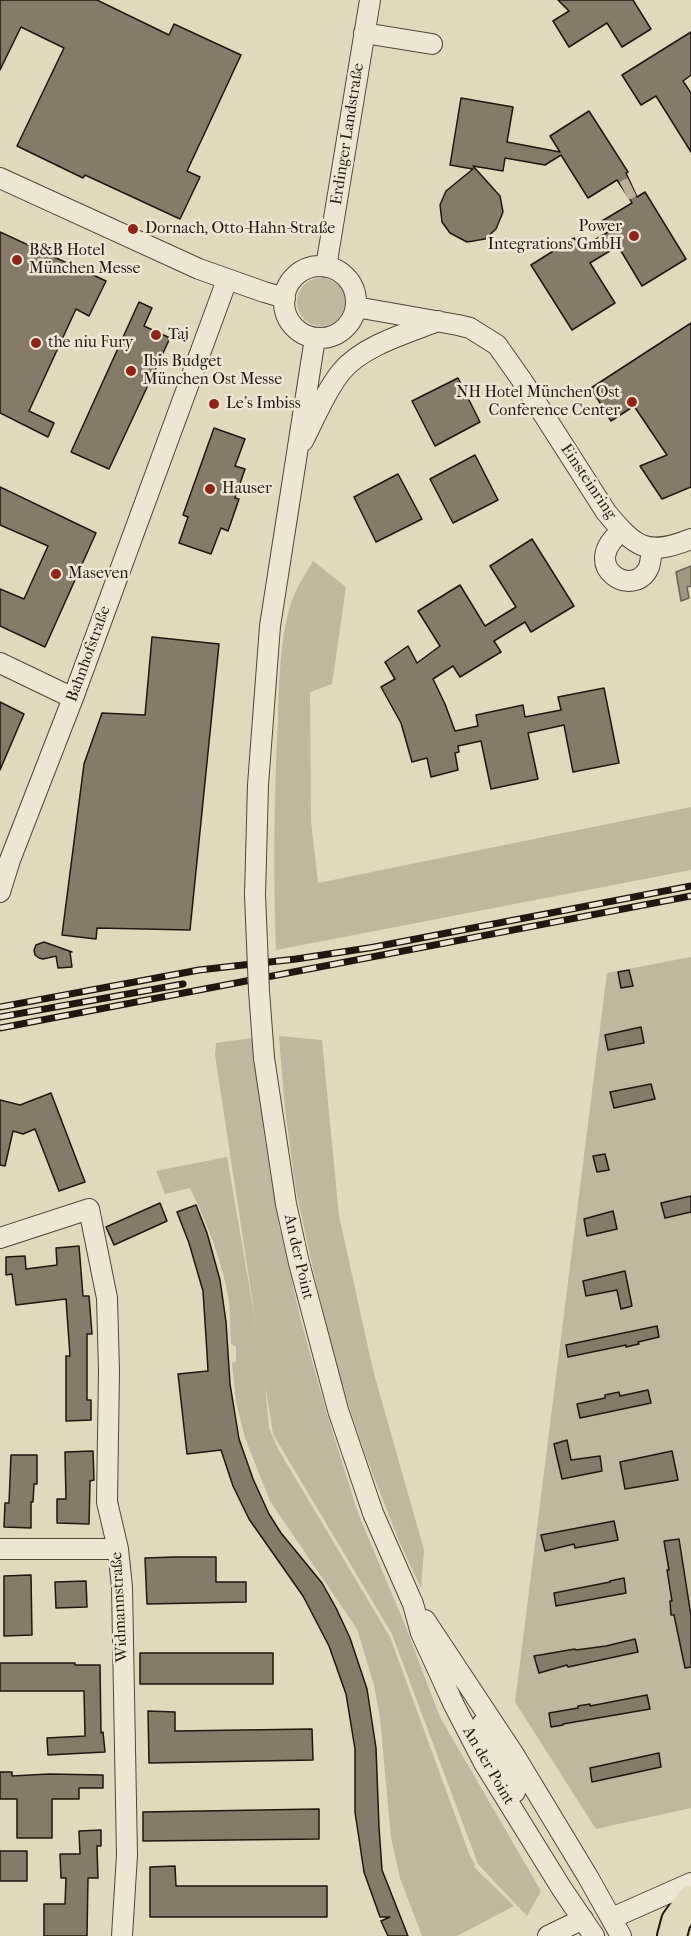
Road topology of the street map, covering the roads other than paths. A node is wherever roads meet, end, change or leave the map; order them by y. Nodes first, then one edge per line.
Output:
1 (370, 0) edge
2 (364, 33) junction
3 (432, 44) dead end
4 (0, 178) edge
5 (326, 267) junction
6 (227, 280) junction
7 (285, 298) junction
8 (356, 307) junction
9 (439, 321) junction
10 (315, 338) junction
11 (296, 454) junction
12 (622, 531) junction
13 (691, 539) edge
14 (652, 548) junction
15 (0, 663) edge
16 (73, 698) junction
17 (0, 892) edge
18 (0, 1238) edge
19 (0, 1549) edge
20 (118, 1550) junction
21 (413, 1604) junction
22 (453, 1664) junction
23 (691, 1883) edge
24 (691, 1900) edge
25 (583, 1919) junction
26 (610, 1932) edge
27 (122, 1936) edge
28 (548, 1936) edge
29 (672, 1936) edge

1 - 2 street, Erdinger Landstraße
2 - 3 street
2 - 5 street, Erdinger Landstraße
4 - 6 street
5 - 7 street
5 - 8 street
6 - 7 street
6 - 16 street, Bahnhofstraße
7 - 10 street
8 - 9 street, Einsteinring
8 - 10 street
9 - 11 street
9 - 12 street, Einsteinring
10 - 11 street, An der Point
11 - 21 street, An der Point, bridge
12 - 14 street, Einsteinring
12 - 14 street, Einsteinring
13 - 14 street
15 - 16 street
16 - 17 street, Bahnhofstraße
18 - 20 street, Widmannstraße
19 - 20 street
20 - 27 street, Widmannstraße
21 - 22 street, An der Point
21 - 25 street, An der Point
22 - 25 street, An der Point
22 - 26 street, An der Point
23 - 26 street
24 - 29 highway
25 - 26 street
25 - 28 street

